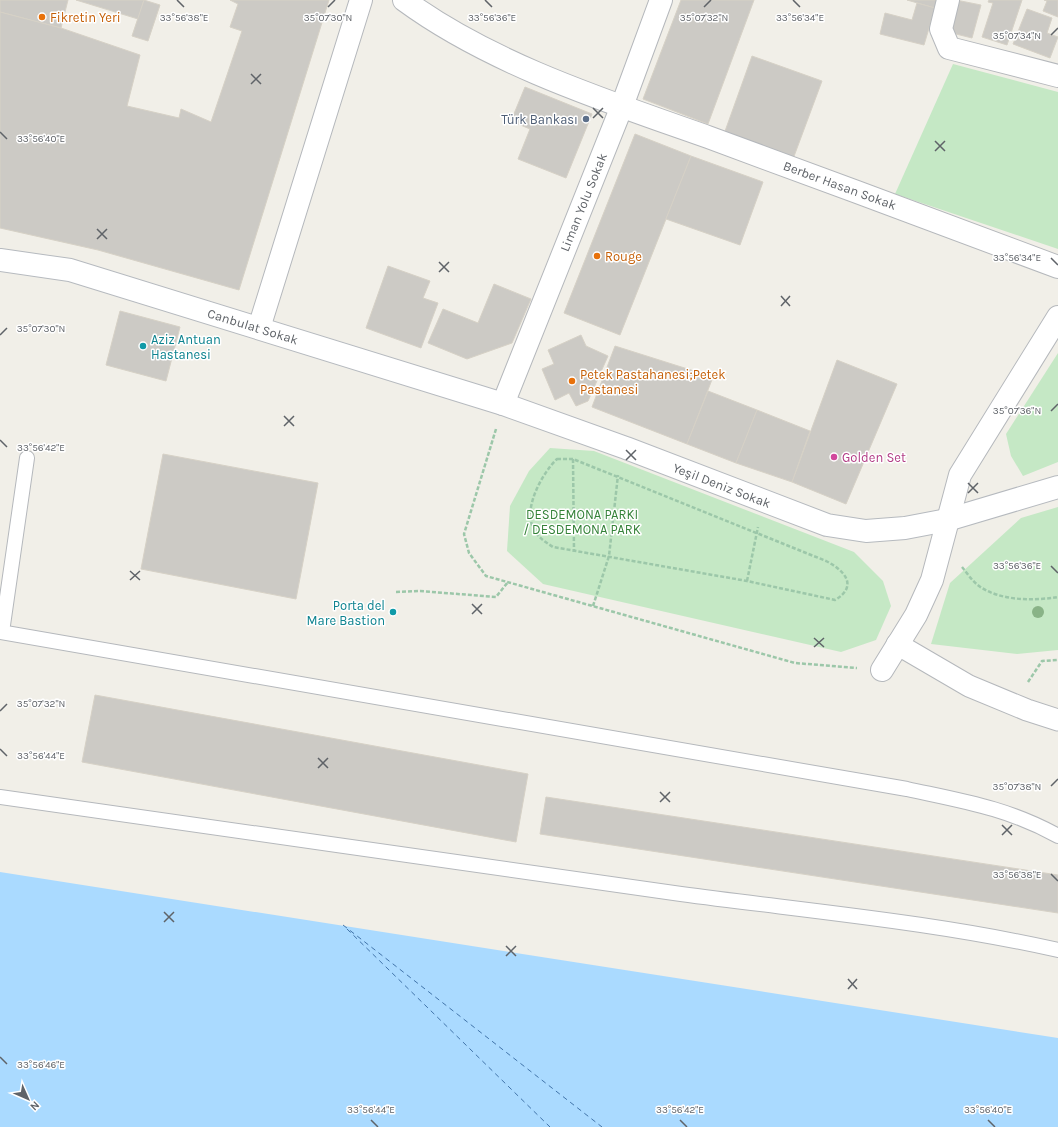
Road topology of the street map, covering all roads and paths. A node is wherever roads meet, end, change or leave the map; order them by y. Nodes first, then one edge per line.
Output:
1 (361, 0) edge
2 (404, 0) edge
3 (661, 0) edge
4 (948, 0) edge
5 (1058, 76) edge
6 (622, 106) junction
7 (0, 260) edge
8 (1058, 267) edge
9 (1058, 317) edge
10 (259, 328) junction
11 (503, 404) junction
12 (27, 458) dead end
13 (574, 459) junction
14 (618, 472) dead end
15 (617, 477) junction
16 (1058, 487) edge
17 (947, 520) junction
18 (759, 525) dead end
19 (757, 532) junction
20 (574, 550) junction
21 (610, 556) junction
22 (960, 564) dead end
23 (747, 581) junction
24 (508, 582) junction
25 (396, 592) dead end
26 (1058, 597) edge
27 (593, 606) junction
28 (1, 632) edge
29 (897, 644) junction
30 (882, 670) joint
31 (1058, 720) edge
32 (0, 797) edge
33 (1058, 836) edge
34 (1058, 950) edge

1 - 10 street
2 - 6 street, Berber Hasan Sokak
3 - 6 street, Liman Yolu Sokak
4 - 5 street
6 - 8 street, Berber Hasan Sokak
6 - 11 street, Liman Yolu Sokak
7 - 10 street, Canbulat Sokak
9 - 17 street
10 - 11 street, Canbulat Sokak
11 - 17 street, Yeşil Deniz Sokak
11 - 24 path
12 - 28 lane
13 - 15 path
13 - 20 path
13 - 20 path
14 - 15 path
15 - 19 path
15 - 21 path
16 - 17 street, Yeşil Deniz Sokak
17 - 29 street
18 - 19 path
19 - 23 path
19 - 23 path
20 - 21 path
21 - 23 path
21 - 27 path
22 - 26 path
24 - 25 path
24 - 27 path
27 - 30 path
28 - 33 lane
29 - 30 street
29 - 31 street
32 - 34 lane

